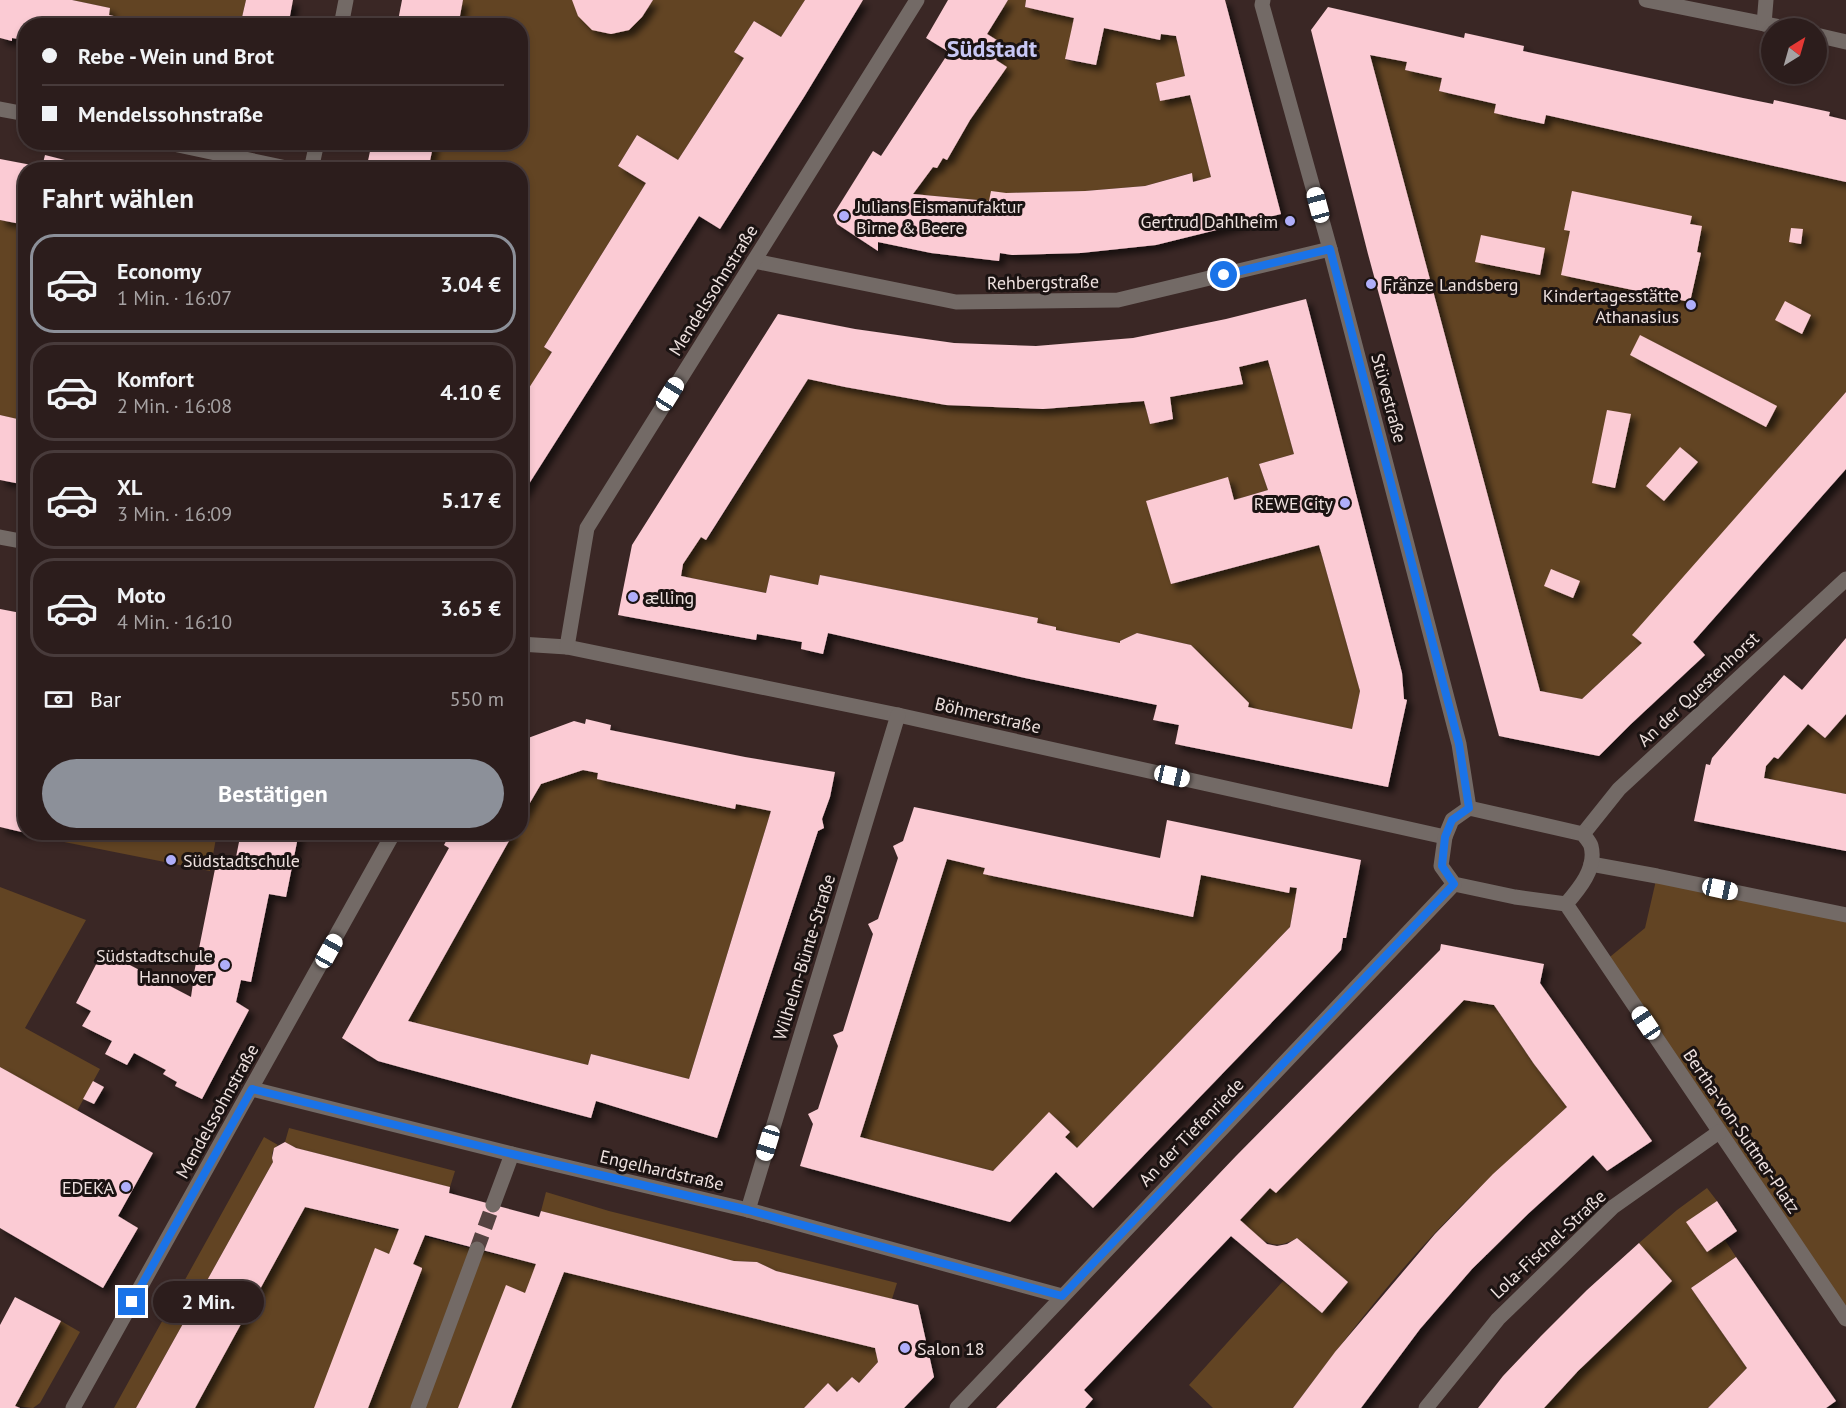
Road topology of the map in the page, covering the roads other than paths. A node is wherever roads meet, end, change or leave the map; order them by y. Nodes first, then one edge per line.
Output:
1 (346, 0) edge
2 (917, 0) edge
3 (1263, 0) edge
4 (1646, 0) edge
5 (1766, 0) edge
6 (343, 18) edge
7 (1764, 18) edge
8 (1761, 23) edge
9 (1827, 38) edge
10 (1846, 42) edge
11 (0, 109) edge
12 (18, 112) edge
13 (202, 150) edge
14 (258, 162) edge
15 (1330, 249) junction
16 (754, 261) junction
17 (0, 537) edge
18 (18, 540) edge
19 (1846, 579) edge
20 (528, 645) edge
21 (567, 647) junction
22 (898, 715) junction
23 (1469, 808) junction
24 (1583, 834) junction
25 (1445, 837) junction
26 (390, 840) edge
27 (1591, 864) junction
28 (1454, 884) junction
29 (1566, 904) junction
30 (1846, 915) edge
31 (252, 1089) junction
32 (1719, 1132) junction
33 (512, 1154) junction
34 (493, 1205) tunnel mouth
35 (748, 1210) junction
36 (477, 1249) tunnel mouth
37 (1062, 1296) junction
38 (1846, 1319) edge
39 (73, 1408) edge
40 (418, 1408) edge
41 (957, 1408) edge
42 (1426, 1408) edge

1 - 6 street
2 - 16 street, Mendelssohnstraße
3 - 15 street, Stüvestraße
4 - 8 street
5 - 7 street
9 - 10 street
11 - 12 street
13 - 14 street
15 - 16 street, Rehbergstraße
15 - 23 street, Stüvestraße
16 - 21 street, Mendelssohnstraße
17 - 18 street
19 - 24 street, An der Questenhorst
20 - 21 street, Böhmerstraße
21 - 22 street, Böhmerstraße
22 - 25 street, Böhmerstraße
22 - 35 street, Wilhelm-Bünte-Straße
23 - 24 street
23 - 25 street
24 - 27 street
25 - 28 street
26 - 31 street, Mendelssohnstraße
27 - 29 street
27 - 30 street
28 - 29 street
28 - 37 street, An der Tiefenriede
29 - 32 street, Bertha-von-Suttner-Platz
31 - 33 street, Engelhardstraße
31 - 39 street, Mendelssohnstraße
32 - 38 street, Bertha-von-Suttner-Platz
32 - 42 street, Lola-Fischel-Straße
33 - 34 street
33 - 35 street, Engelhardstraße
35 - 37 street, Engelhardstraße
36 - 40 street
37 - 41 street, An der Tiefenriede

